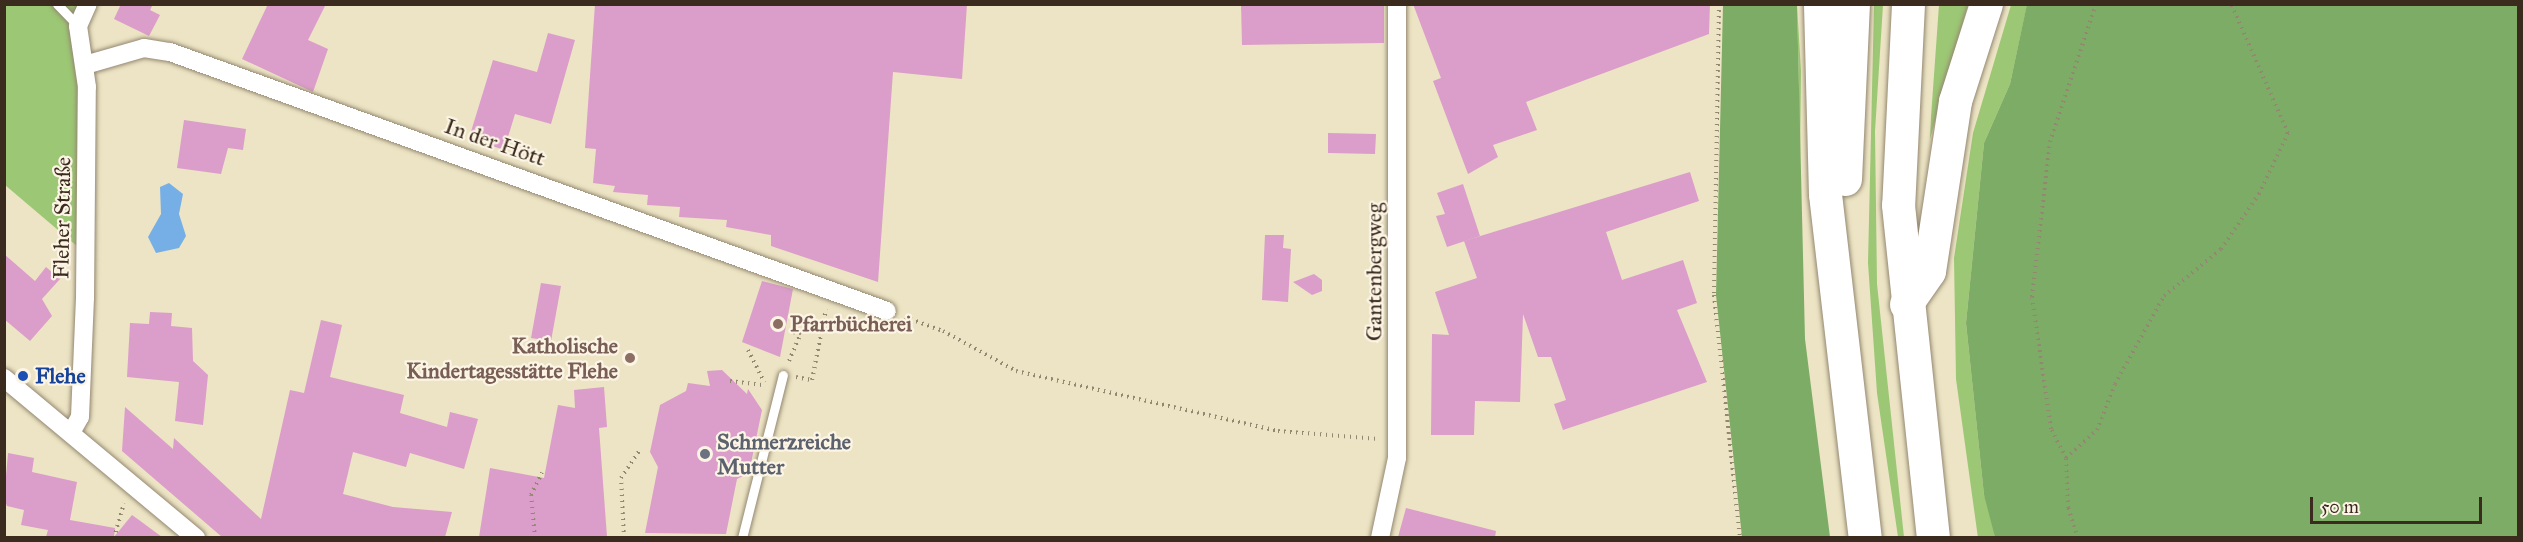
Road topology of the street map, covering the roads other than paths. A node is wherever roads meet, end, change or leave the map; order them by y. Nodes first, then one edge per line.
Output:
1 (57, 4) edge
2 (88, 4) edge
3 (1397, 4) edge
4 (1820, 4) edge
5 (1853, 4) edge
6 (1908, 4) edge
7 (1986, 4) edge
8 (78, 26) junction
9 (85, 64) junction
10 (1905, 304) junction
11 (886, 310) road end
12 (1842, 350) junction
13 (783, 375) road end
14 (4, 378) edge
15 (71, 433) junction
16 (196, 537) edge
17 (742, 537) edge
18 (1380, 537) edge
19 (1865, 537) edge
20 (1934, 537) edge

1 - 8 lane
2 - 8 street
3 - 18 street, Gantenbergweg
4 - 12 highway
5 - 12 highway
6 - 10 highway
7 - 10 highway
8 - 9 street, Fleher Straße
9 - 11 street, In der Hött
9 - 15 street, Fleher Straße
10 - 20 highway
12 - 19 highway
13 - 17 lane
14 - 15 street
15 - 16 street

